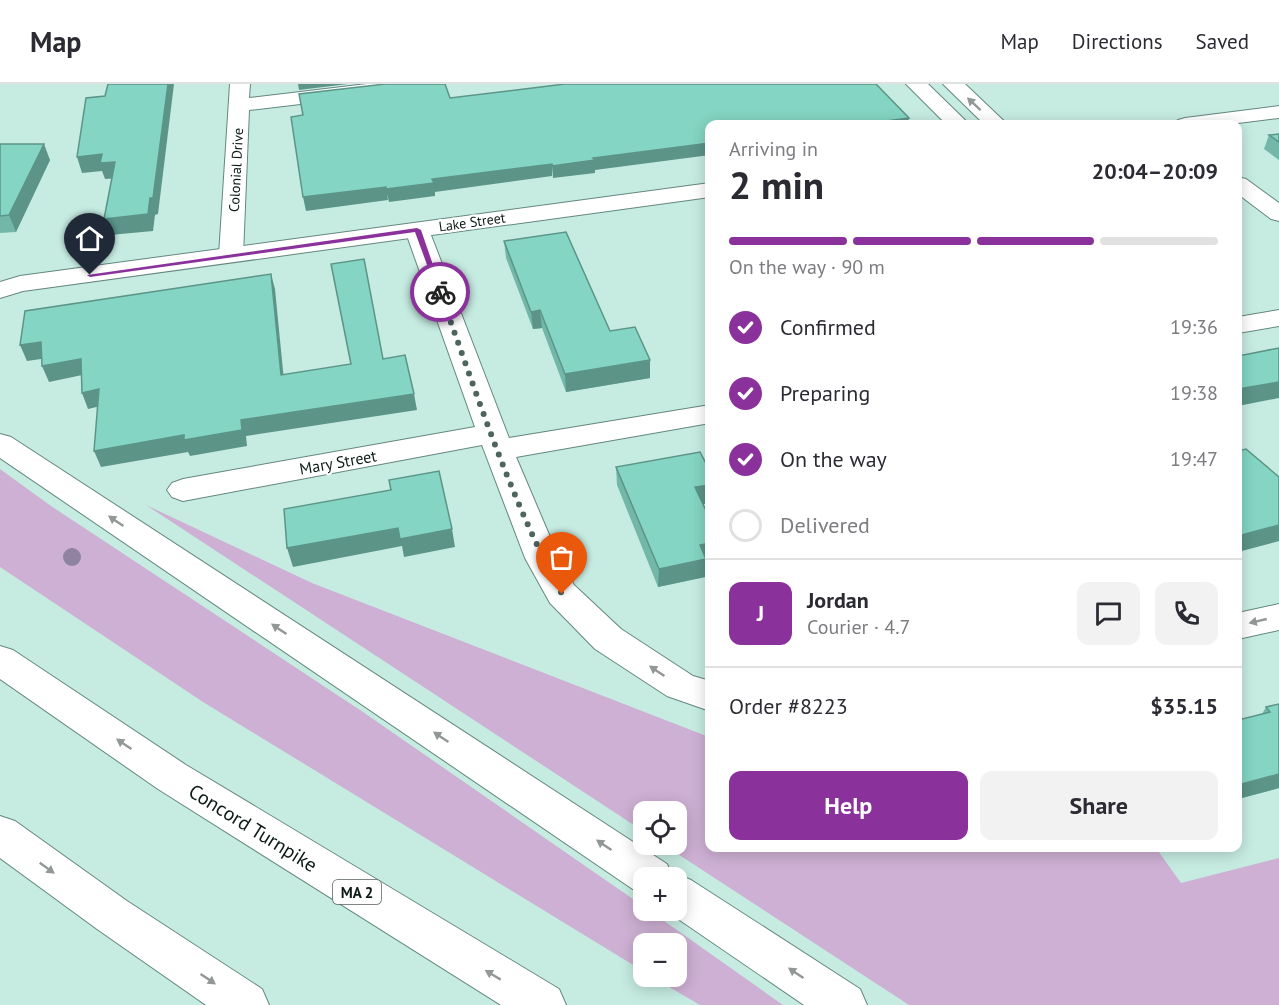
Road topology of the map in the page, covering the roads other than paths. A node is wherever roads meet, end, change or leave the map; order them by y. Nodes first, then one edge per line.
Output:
1 (419, 84) edge
2 (916, 84) edge
3 (952, 84) edge
4 (240, 94) edge
5 (1279, 112) edge
6 (954, 120) edge
7 (992, 120) edge
8 (1216, 120) edge
9 (1242, 187) edge
10 (705, 191) edge
11 (1279, 214) edge
12 (417, 230) junction
13 (231, 255) junction
14 (7, 286) edge
15 (1279, 318) edge
16 (1242, 324) edge
17 (705, 415) edge
18 (495, 442) junction
19 (0, 444) edge
20 (183, 490) dead end
21 (1279, 616) edge
22 (1242, 625) edge
23 (0, 660) edge
24 (705, 694) edge
25 (0, 834) edge
26 (635, 867) edge
27 (687, 901) edge
28 (246, 1005) edge
29 (543, 1005) edge
30 (844, 1005) edge

1 - 4 main road
2 - 6 main road
7 -> 3 main road
4 - 13 main road, Colonial Drive
5 - 8 main road
9 - 11 main road
10 - 12 main road, Lake Street
12 - 13 main road, Lake Street
12 - 18 main road
13 - 14 main road, Lake Street
15 - 16 main road
17 - 18 main road, Mary Street
18 - 20 main road, Mary Street
24 -> 18 main road
26 -> 19 main road
21 -> 22 main road
29 -> 23 main road, Concord Turnpike / MA 2
25 -> 28 main road
30 -> 27 main road

